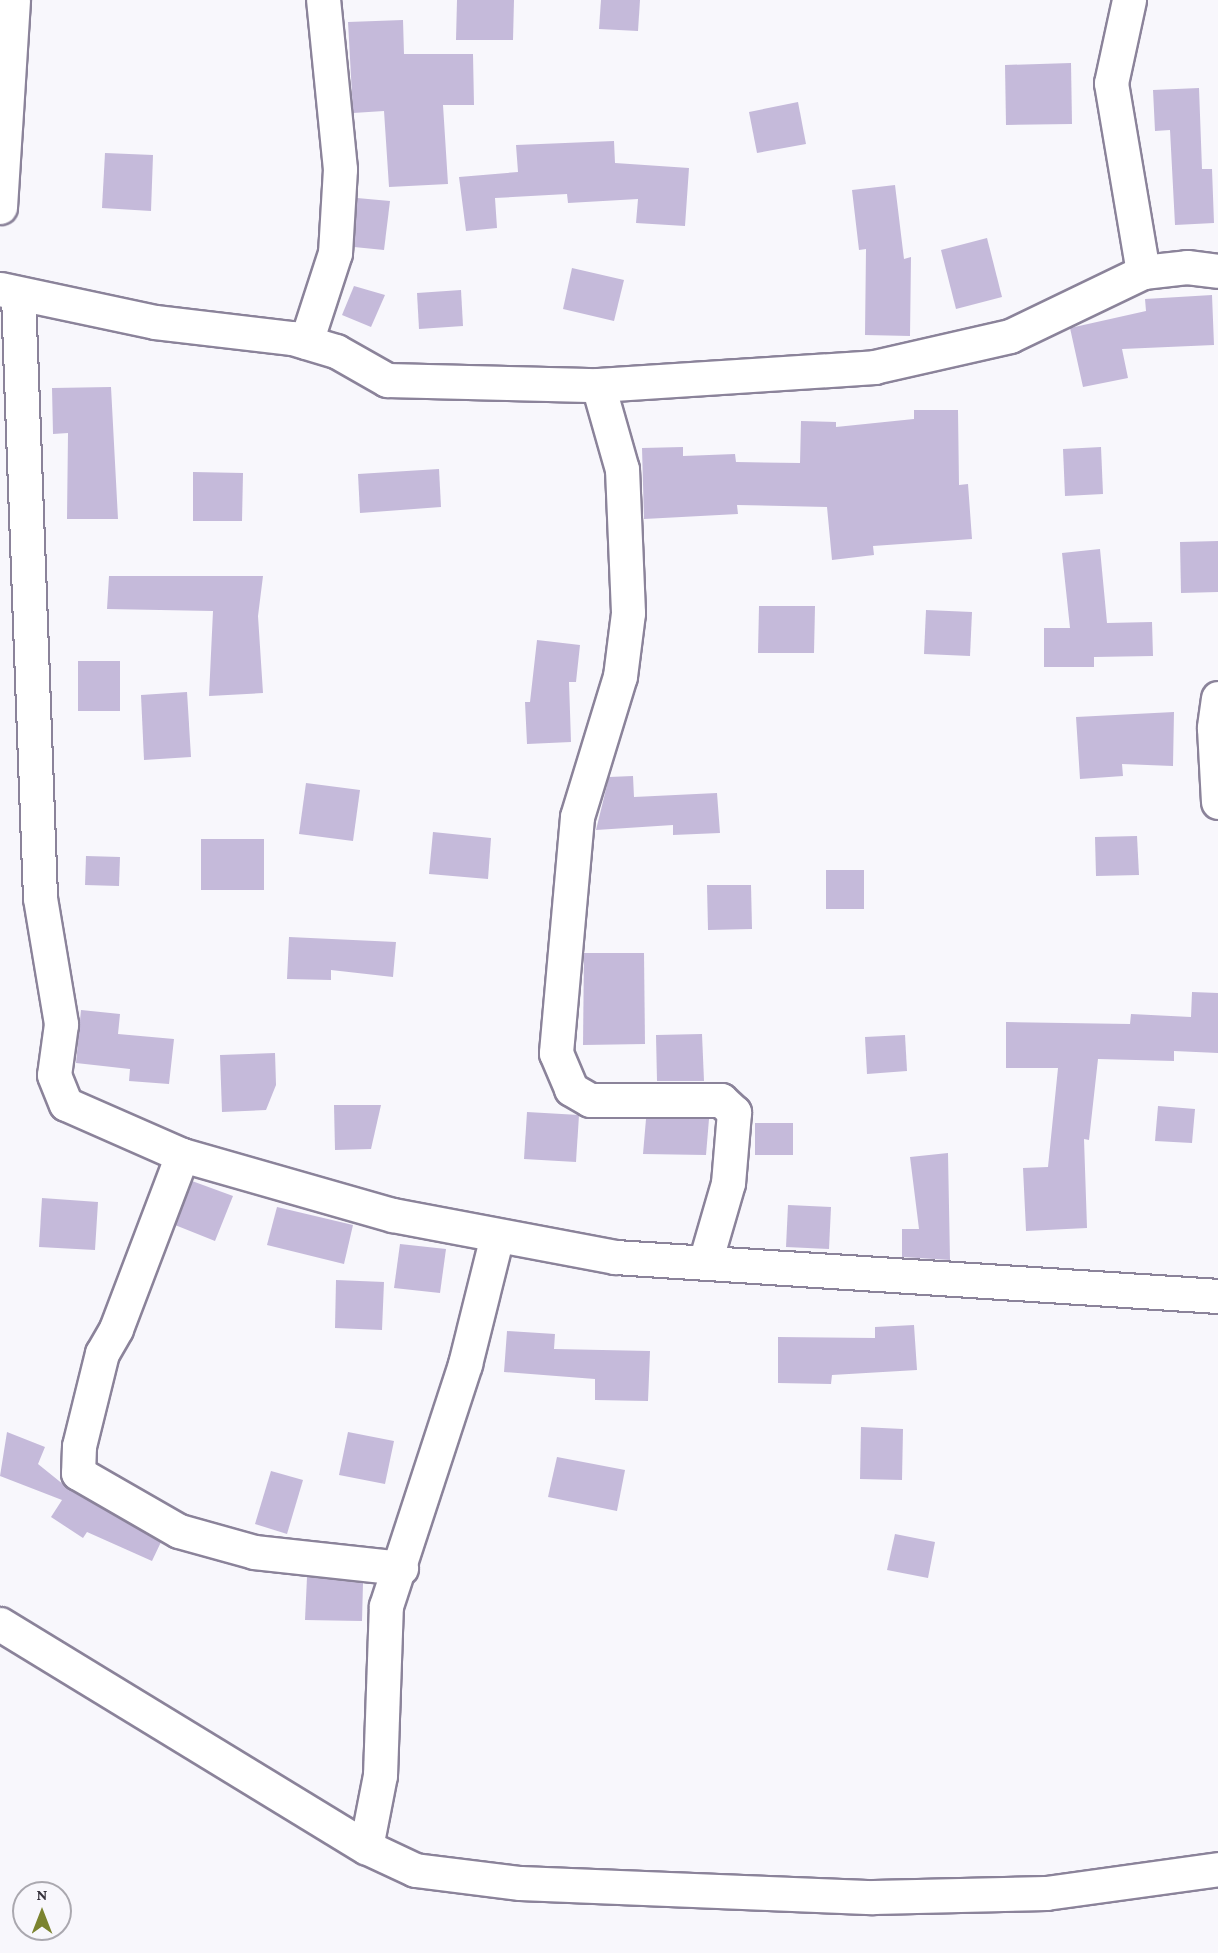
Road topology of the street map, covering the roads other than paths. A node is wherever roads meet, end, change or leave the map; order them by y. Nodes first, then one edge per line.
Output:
1 (13, 0) edge
2 (323, 0) edge
3 (1129, 0) edge
4 (0, 207) edge
5 (1218, 271) edge
6 (1143, 272) junction
7 (9, 292) edge
8 (306, 342) junction
9 (598, 385) junction
10 (1218, 698) edge
11 (1218, 802) edge
12 (182, 1155) junction
13 (497, 1236) junction
14 (705, 1262) junction
15 (1218, 1296) edge
16 (401, 1568) junction
17 (0, 1624) edge
18 (366, 1847) junction
19 (1218, 1869) edge

1 - 4 street
2 - 8 street
3 - 6 street
5 - 6 street
6 - 9 street
7 - 8 street
7 - 12 street
8 - 9 street
9 - 14 street
10 - 11 street
12 - 13 street
12 - 16 street
13 - 14 street
13 - 16 street
14 - 15 street
16 - 18 street
17 - 18 street
18 - 19 street

